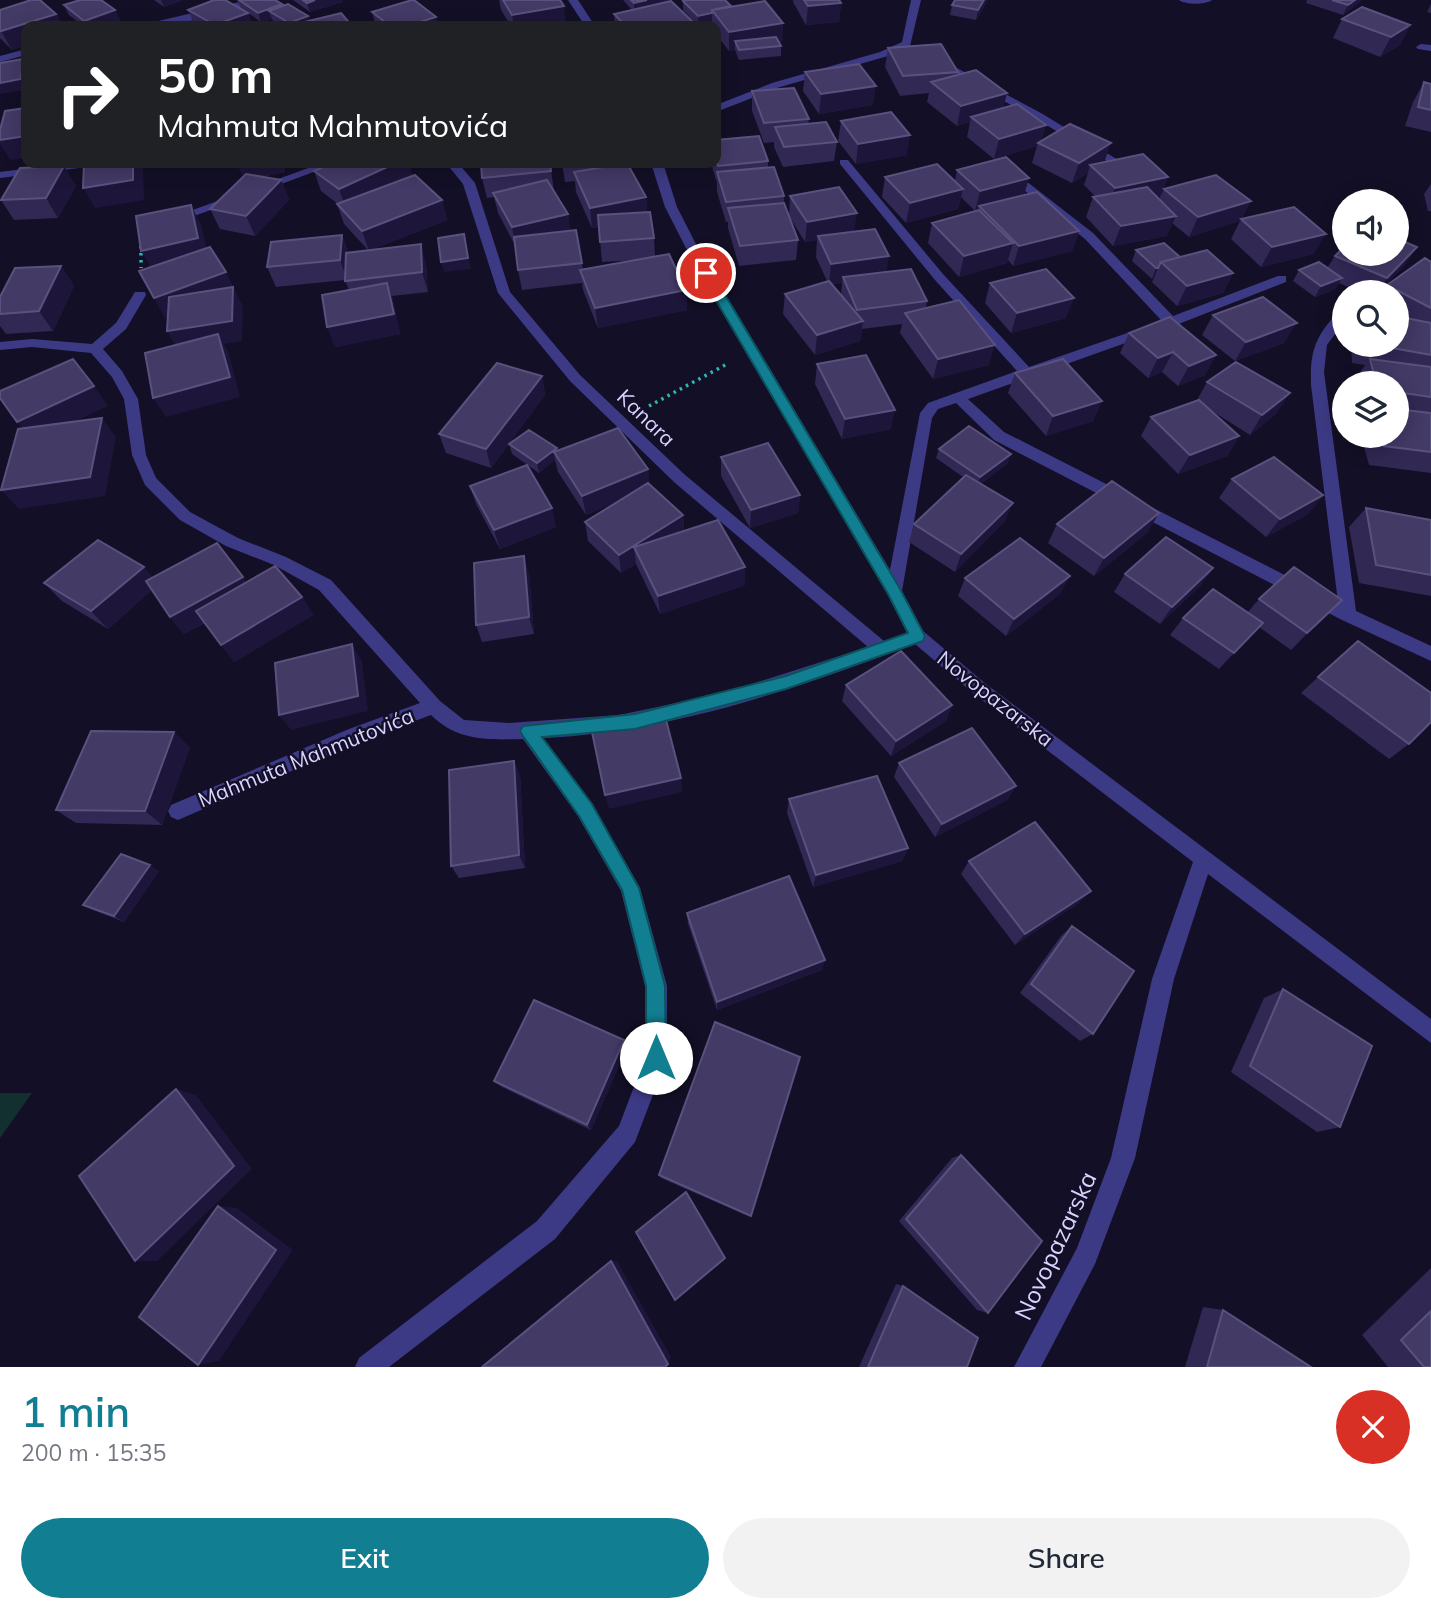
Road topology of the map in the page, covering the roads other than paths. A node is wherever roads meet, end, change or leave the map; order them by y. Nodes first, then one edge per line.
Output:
1 (258, 0) edge
2 (573, 0) edge
3 (916, 0) edge
4 (1184, 0) edge
5 (1208, 0) edge
6 (185, 21) edge
7 (587, 21) edge
8 (907, 44) junction
9 (918, 50) edge
10 (21, 53) edge
11 (929, 56) edge
12 (0, 59) edge
13 (721, 107) edge
14 (844, 162) dead end
15 (1117, 163) edge
16 (998, 165) edge
17 (60, 168) edge
18 (318, 168) edge
19 (456, 168) edge
20 (659, 168) edge
21 (0, 175) edge
22 (142, 231) edge
23 (1282, 279) dead end
24 (140, 295) edge
25 (1171, 322) junction
26 (1332, 327) edge
27 (0, 346) edge
28 (95, 349) junction
29 (1026, 372) junction
30 (958, 397) junction
31 (894, 591) junction
32 (1348, 615) junction
33 (917, 636) junction
34 (882, 649) junction
35 (1431, 654) edge
36 (434, 706) junction
37 (528, 731) junction
38 (178, 811) dead end
39 (1203, 861) junction
40 (1431, 1032) edge
41 (368, 1367) edge
42 (1027, 1367) edge

1 - 6 street
2 - 7 street
3 - 8 street
4 - 5 street
8 - 9 street
8 - 13 street
10 - 12 street
11 - 15 street
14 - 29 street
16 - 25 street
17 - 21 street
18 - 22 street
19 - 34 street, Kanara
20 - 31 street, Novopazarska
23 - 25 street
24 - 28 street
25 - 29 street
26 - 32 street
27 - 28 street
28 - 36 street, Mahmuta Mahmutovića
29 - 30 street
30 - 31 street
30 - 32 street
31 - 33 street, Novopazarska
32 - 35 street
33 - 34 street, Mahmuta Mahmutovića
33 - 39 street, Novopazarska
34 - 37 street, Mahmuta Mahmutovića
36 - 37 street, Mahmuta Mahmutovića
36 - 38 street, Mahmuta Mahmutovića
37 - 41 street
39 - 40 street, Novopazarska
39 - 42 street, Novopazarska

